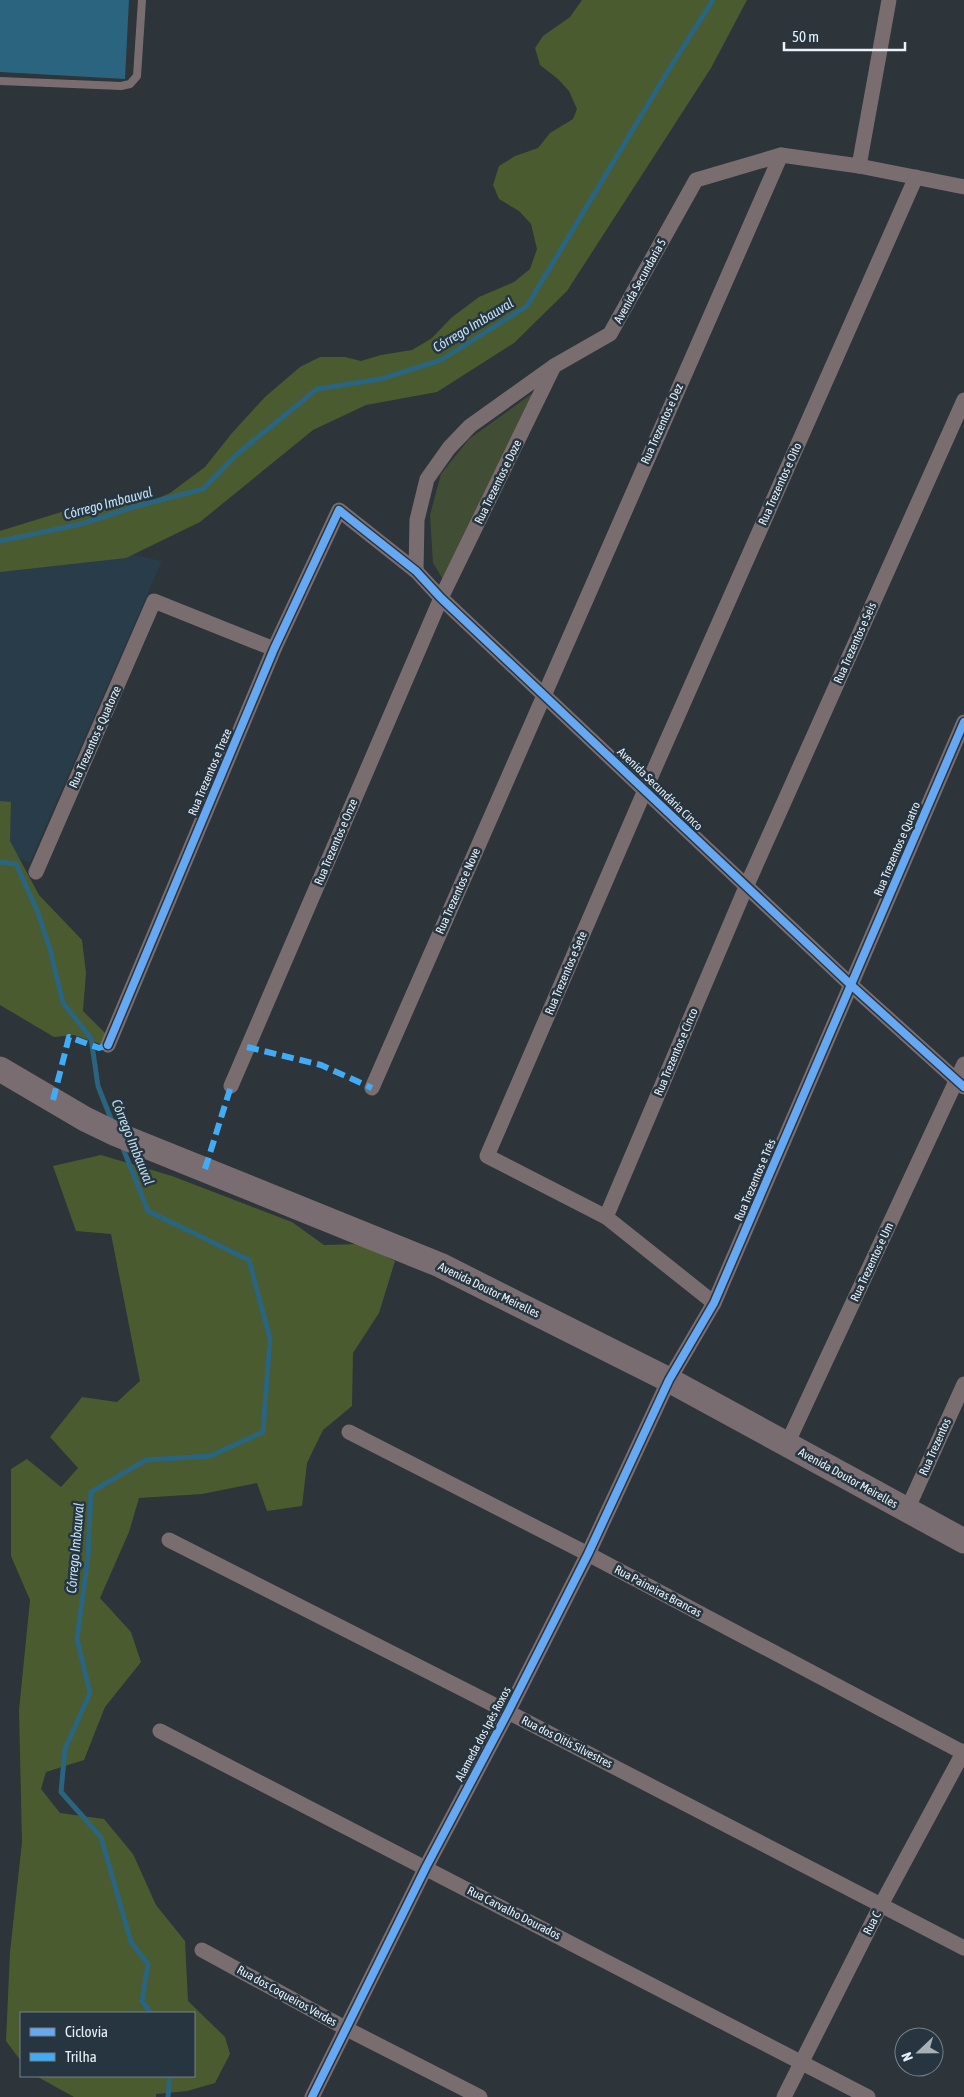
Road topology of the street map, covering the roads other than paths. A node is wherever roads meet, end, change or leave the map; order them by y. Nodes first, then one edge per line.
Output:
1 (142, 0) edge
2 (889, 0) edge
3 (0, 81) edge
4 (781, 155) junction
5 (859, 166) junction
6 (916, 177) junction
7 (964, 187) edge
8 (554, 366) junction
9 (964, 400) edge
10 (339, 510) joint
11 (416, 571) junction
12 (441, 598) junction
13 (274, 649) junction
14 (543, 694) junction
15 (964, 722) edge
16 (645, 790) junction
17 (36, 872) dead end
18 (746, 887) junction
19 (851, 985) junction
20 (108, 1045) dead end
21 (964, 1064) edge
22 (0, 1069) edge
23 (961, 1083) edge
24 (231, 1086) dead end
25 (372, 1088) dead end
26 (606, 1217) junction
27 (714, 1303) junction
28 (669, 1380) junction
29 (964, 1384) edge
30 (350, 1432) dead end
31 (787, 1444) junction
32 (907, 1510) junction
33 (169, 1540) dead end
34 (964, 1541) edge
35 (588, 1554) junction
36 (508, 1712) junction
37 (160, 1731) dead end
38 (964, 1752) edge
39 (426, 1867) junction
40 (882, 1905) junction
41 (964, 1948) edge
42 (202, 1950) dead end
43 (347, 2029) junction
44 (802, 2062) junction
45 (312, 2097) edge
46 (480, 2097) edge
47 (784, 2097) edge
48 (868, 2097) edge

1 - 3 lane
2 - 5 street
4 - 5 street, Avenida Secundaria 5
4 - 8 street, Avenida Secundaria 5
4 - 14 street, Rua Trezentos e Dez
5 - 6 street, Avenida Secundaria 5
6 - 7 street, Avenida Secundaria 5
6 - 16 street, Rua Trezentos e Oito
8 - 11 street, Avenida Secundaria 5
8 - 12 street, Rua Trezentos e Doze
9 - 18 street, Rua Trezentos e Seis
10 - 11 street, Avenida Secundária Cinco
10 - 13 street, Rua Trezentos e Treze
11 - 12 street, Avenida Secundária Cinco
12 - 14 street, Avenida Secundária Cinco
12 - 24 street, Rua Trezentos e Onze
13 - 17 street, Rua Trezentos e Quatorze
13 - 20 street, Rua Trezentos e Treze
14 - 16 street, Avenida Secundária Cinco
14 - 25 street, Rua Trezentos e Nove
15 - 19 street, Rua Trezentos e Quatro
16 - 18 street, Avenida Secundária Cinco
16 - 26 street, Rua Trezentos e Sete
18 - 19 street, Avenida Secundária Cinco
18 - 26 street, Rua Trezentos e Cinco
19 - 23 street, Avenida Secundária Cinco
19 - 27 street, Rua Trezentos e Três
21 - 23 street, Rua Trezentos e Um
22 - 28 main road, Avenida Doutor Meirelles
23 - 31 street, Rua Trezentos e Um
26 - 27 street
27 - 28 street, Rua Trezentos e Três
28 - 31 main road, Avenida Doutor Meirelles
28 - 35 street, Alameda dos Ipês Roxos
29 - 32 street, Rua Trezentos
30 - 35 street, Rua Paineiras Brancas
31 - 32 main road, Avenida Doutor Meirelles
32 - 34 main road, Avenida Doutor Meirelles
33 - 36 street, Rua dos Oitis Silvestres
35 - 36 street, Alameda dos Ipês Roxos
35 - 38 street, Rua Paineiras Brancas
36 - 39 street, Alameda dos Ipês Roxos
36 - 40 street, Rua dos Oitis Silvestres
37 - 39 street, Rua Carvalho Dourados
38 - 40 street, Rua C
39 - 43 street, Alameda dos Ipês Roxos
39 - 44 street, Rua Carvalho Dourados
40 - 41 street, Rua dos Oitis Silvestres
40 - 44 street, Rua C
42 - 43 street, Rua dos Coqueiros Verdes
43 - 45 street, Alameda dos Ipês Roxos
43 - 46 street, Rua dos Coqueiros Verdes
44 - 47 street, Rua C
44 - 48 street, Rua Carvalho Dourados

